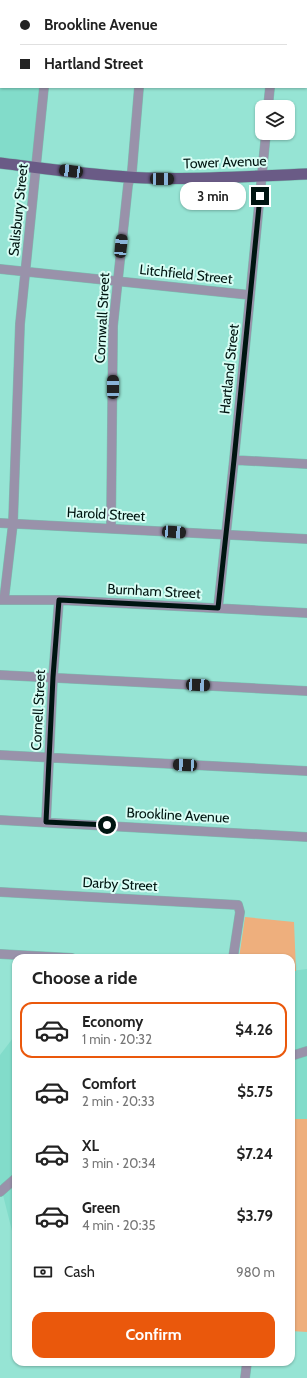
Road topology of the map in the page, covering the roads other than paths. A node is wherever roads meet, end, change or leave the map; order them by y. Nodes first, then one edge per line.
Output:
1 (44, 88) edge
2 (139, 88) edge
3 (270, 88) edge
4 (269, 100) edge
5 (265, 140) edge
6 (0, 163) edge
7 (36, 167) junction
8 (307, 174) edge
9 (262, 176) junction
10 (131, 177) junction
11 (0, 269) edge
12 (25, 272) junction
13 (117, 282) junction
14 (250, 295) junction
15 (234, 460) junction
16 (307, 464) edge
17 (0, 523) edge
18 (13, 523) junction
19 (111, 528) junction
20 (226, 535) junction
21 (307, 539) edge
22 (2, 600) edge
23 (59, 600) junction
24 (218, 608) junction
25 (307, 613) edge
26 (0, 674) edge
27 (53, 677) junction
28 (307, 691) edge
29 (0, 755) edge
30 (49, 758) junction
31 (307, 772) edge
32 (0, 820) edge
33 (46, 822) junction
34 (307, 837) edge
35 (0, 892) edge
36 (0, 954) edge
37 (234, 954) edge
38 (12, 955) edge
39 (307, 1051) edge
40 (295, 1055) edge
41 (12, 1182) edge
42 (0, 1192) edge
43 (246, 1366) edge
44 (245, 1378) edge

1 - 7 street, Salisbury Street
2 - 10 street, Cornwall Street
3 - 4 street
5 - 9 street, Hartland Street
6 - 7 main road, Tower Avenue
7 - 10 main road, Tower Avenue
7 - 12 street, Salisbury Street
8 - 9 main road, Tower Avenue
9 - 10 main road, Tower Avenue
9 - 14 street, Hartland Street
10 - 13 street, Cornwall Street
11 - 12 street, Litchfield Street
12 - 13 street, Litchfield Street
12 - 18 street, Salisbury Street
13 - 14 street, Litchfield Street
13 - 19 street, Cornwall Street
14 - 15 street, Hartland Street
15 - 16 street
15 - 20 street, Hartland Street
17 - 18 street, Harold Street
18 - 19 street, Harold Street
18 - 22 street, Salisbury Street
19 - 20 street, Harold Street
20 - 21 street, Harold Street
20 - 24 street, Hartland Street
22 - 23 street, Burnham Street
23 - 24 street, Burnham Street
23 - 27 street, Cornell Street
24 - 25 street, Burnham Street
26 - 27 street
27 - 28 street
27 - 30 street, Cornell Street
29 - 30 street
30 - 31 street
30 - 33 street, Cornell Street
32 - 33 street, Brookline Avenue
33 - 34 street, Brookline Avenue
35 - 37 street, Darby Street
36 - 38 street
39 - 40 street
41 - 42 street
43 - 44 street

